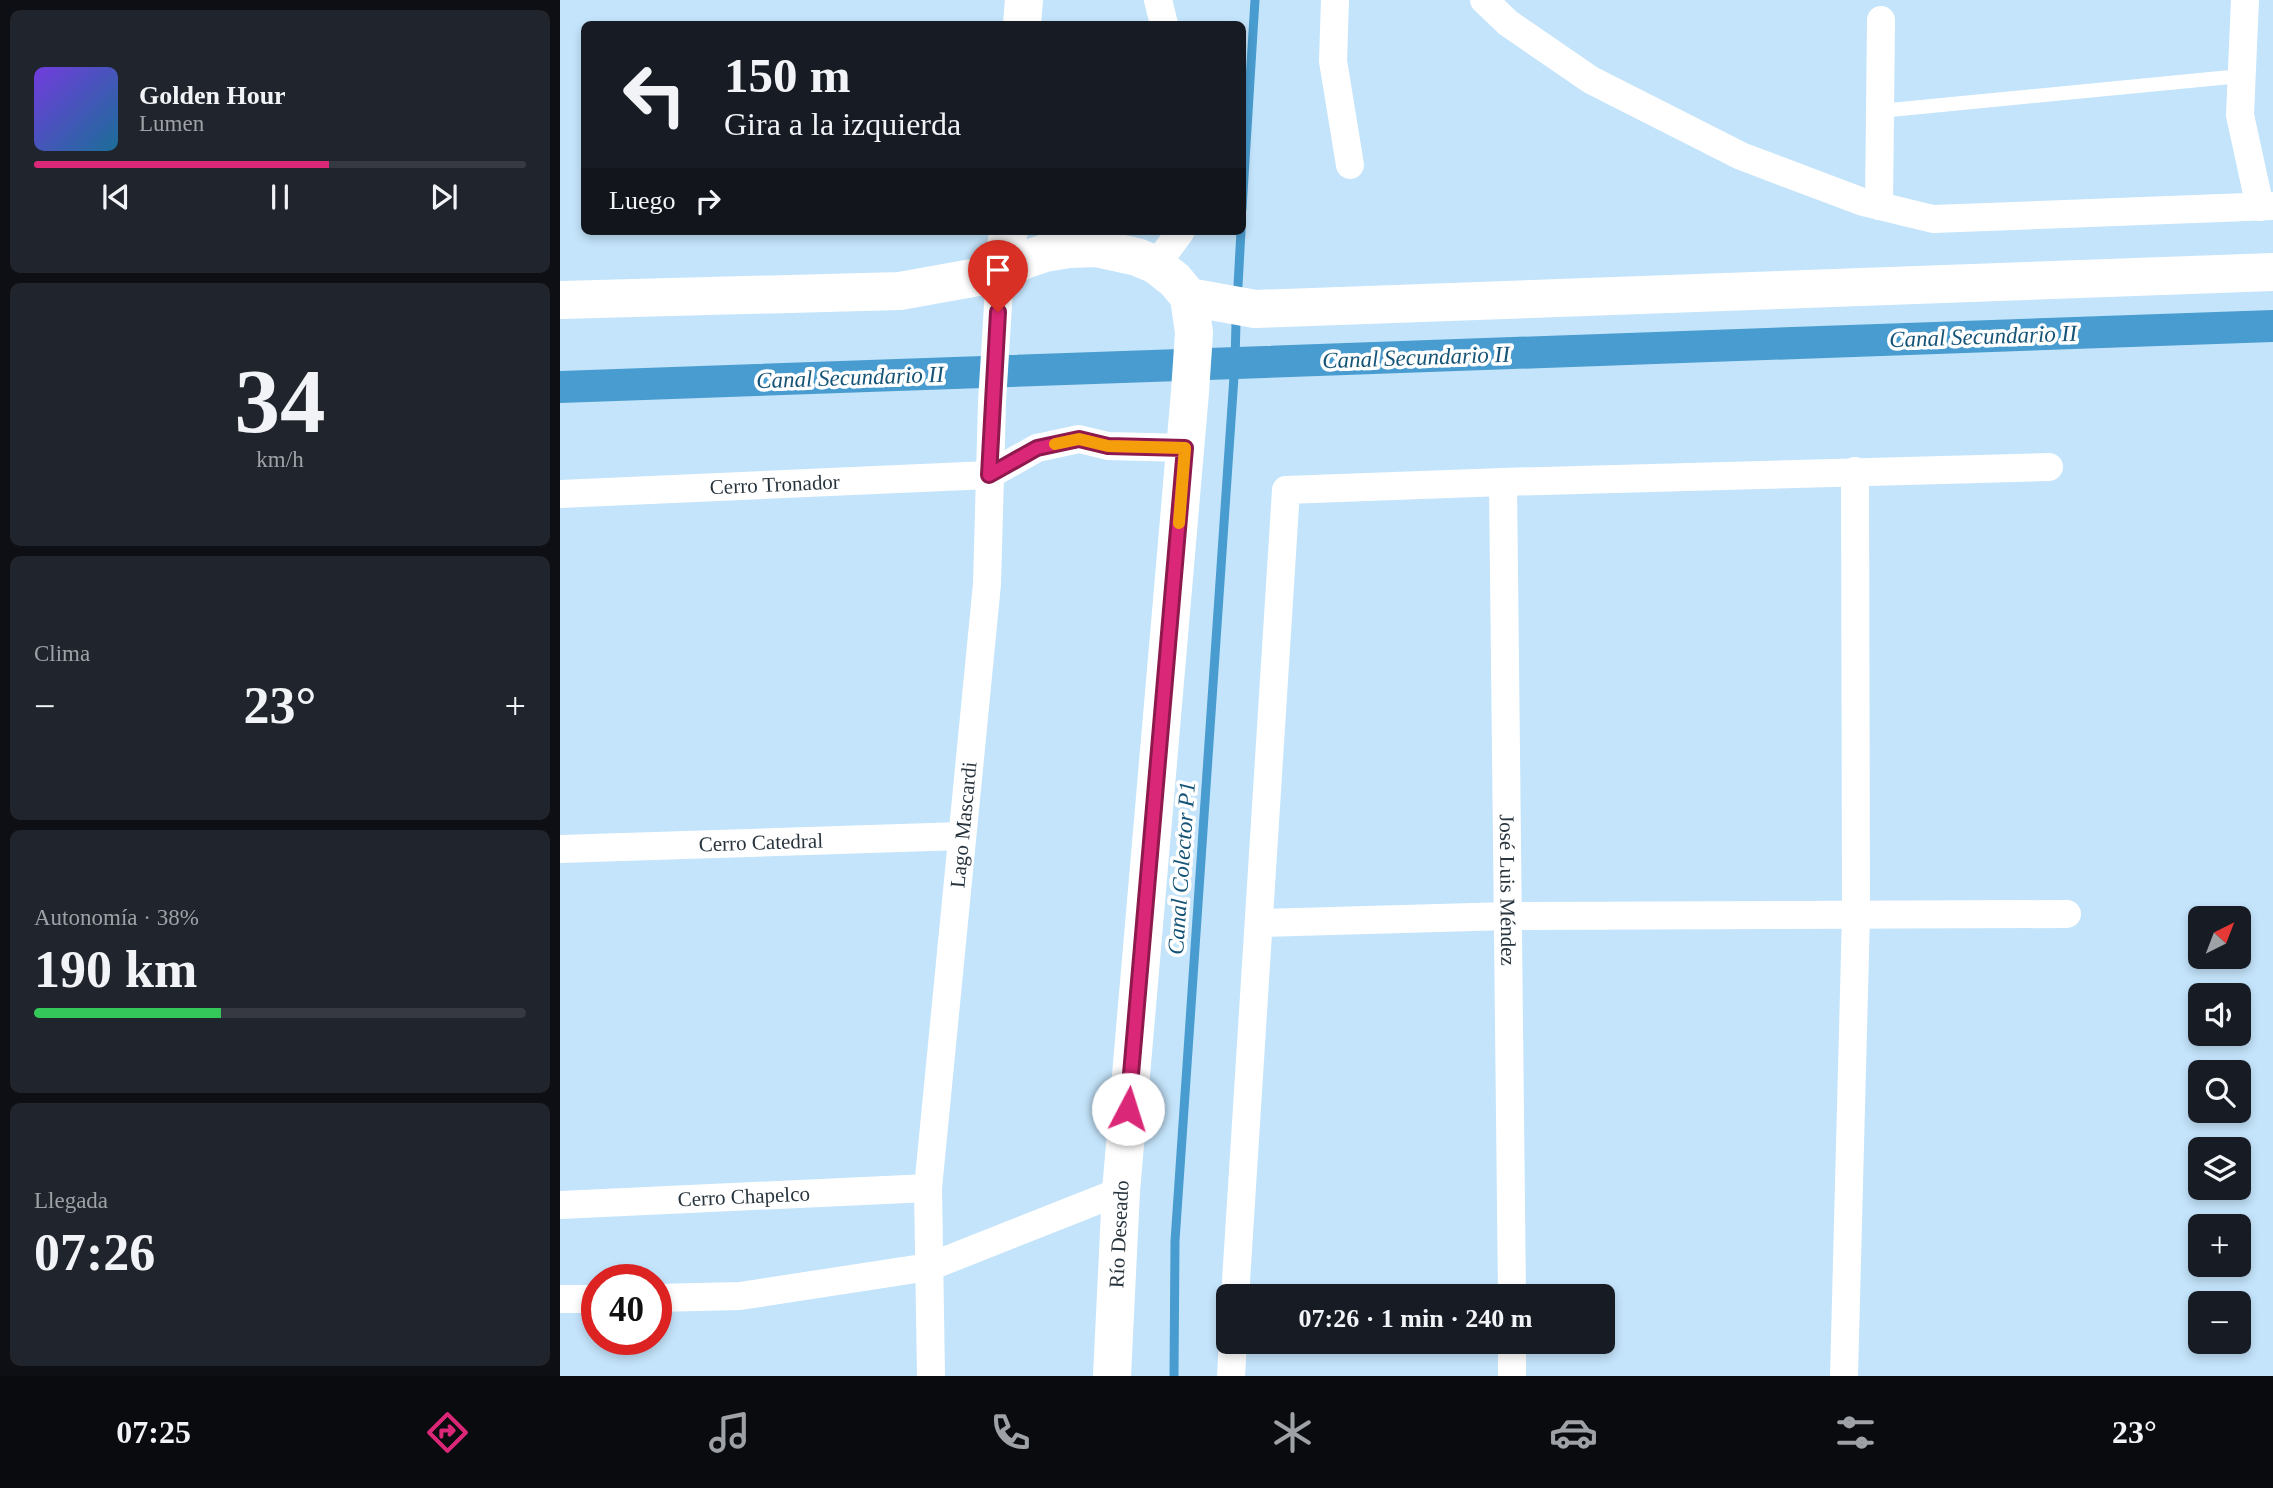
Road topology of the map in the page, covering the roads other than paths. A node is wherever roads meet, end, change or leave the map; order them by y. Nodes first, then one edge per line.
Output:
1 (1024, 0) edge
2 (1158, 0) edge
3 (1335, 0) edge
4 (1484, 0) edge
5 (2245, 0) edge
6 (1881, 20) dead end
7 (1022, 21) edge
8 (1163, 21) edge
9 (2241, 76) junction
10 (1880, 111) junction
11 (1350, 166) dead end
12 (1879, 206) junction
13 (2267, 206) edge
14 (1008, 235) edge
15 (1178, 235) edge
16 (1156, 265) junction
17 (2273, 272) edge
18 (1000, 273) junction
19 (560, 300) edge
20 (1191, 315) junction
21 (1185, 448) junction
22 (2049, 467) dead end
23 (1855, 471) junction
24 (989, 475) junction
25 (1503, 482) junction
26 (560, 494) edge
27 (962, 836) junction
28 (560, 849) edge
29 (2067, 914) dead end
30 (1856, 915) junction
31 (1509, 916) junction
32 (1259, 923) junction
33 (928, 1188) junction
34 (1121, 1191) junction
35 (560, 1205) edge
36 (929, 1267) junction
37 (1237, 1284) edge
38 (1512, 1284) edge
39 (672, 1298) edge
40 (560, 1299) edge
41 (581, 1299) edge
42 (1232, 1354) edge
43 (1512, 1354) edge
44 (930, 1376) edge
45 (1112, 1376) edge
46 (1231, 1376) edge
47 (1513, 1376) edge
48 (1844, 1376) edge

1 - 7 street
2 - 8 street
3 - 11 street
4 - 12 street
5 - 9 street
6 - 10 street
9 - 10 lane
9 - 13 street
10 - 12 street
12 - 13 street
14 - 18 street
15 - 16 street
16 - 18 street
16 - 20 street
17 - 20 street
18 - 19 street
18 - 24 street, Lago Mascardi
20 - 21 street, Río Deseado
21 - 24 street
21 - 34 street, Río Deseado
22 - 23 street
23 - 25 street
23 - 30 street
24 - 26 street, Cerro Tronador
24 - 27 street, Lago Mascardi
25 - 31 street, José Luis Méndez
25 - 32 street
27 - 28 street, Cerro Catedral
27 - 33 street, Lago Mascardi
29 - 30 street
30 - 31 street
30 - 48 street
31 - 32 street
31 - 38 street, José Luis Méndez
32 - 37 street
33 - 35 street, Cerro Chapelco
33 - 36 street, Lago Mascardi
34 - 36 street
34 - 45 street, Río Deseado
36 - 39 street
36 - 44 street, Lago Mascardi
40 - 41 street
42 - 46 street
43 - 47 street

